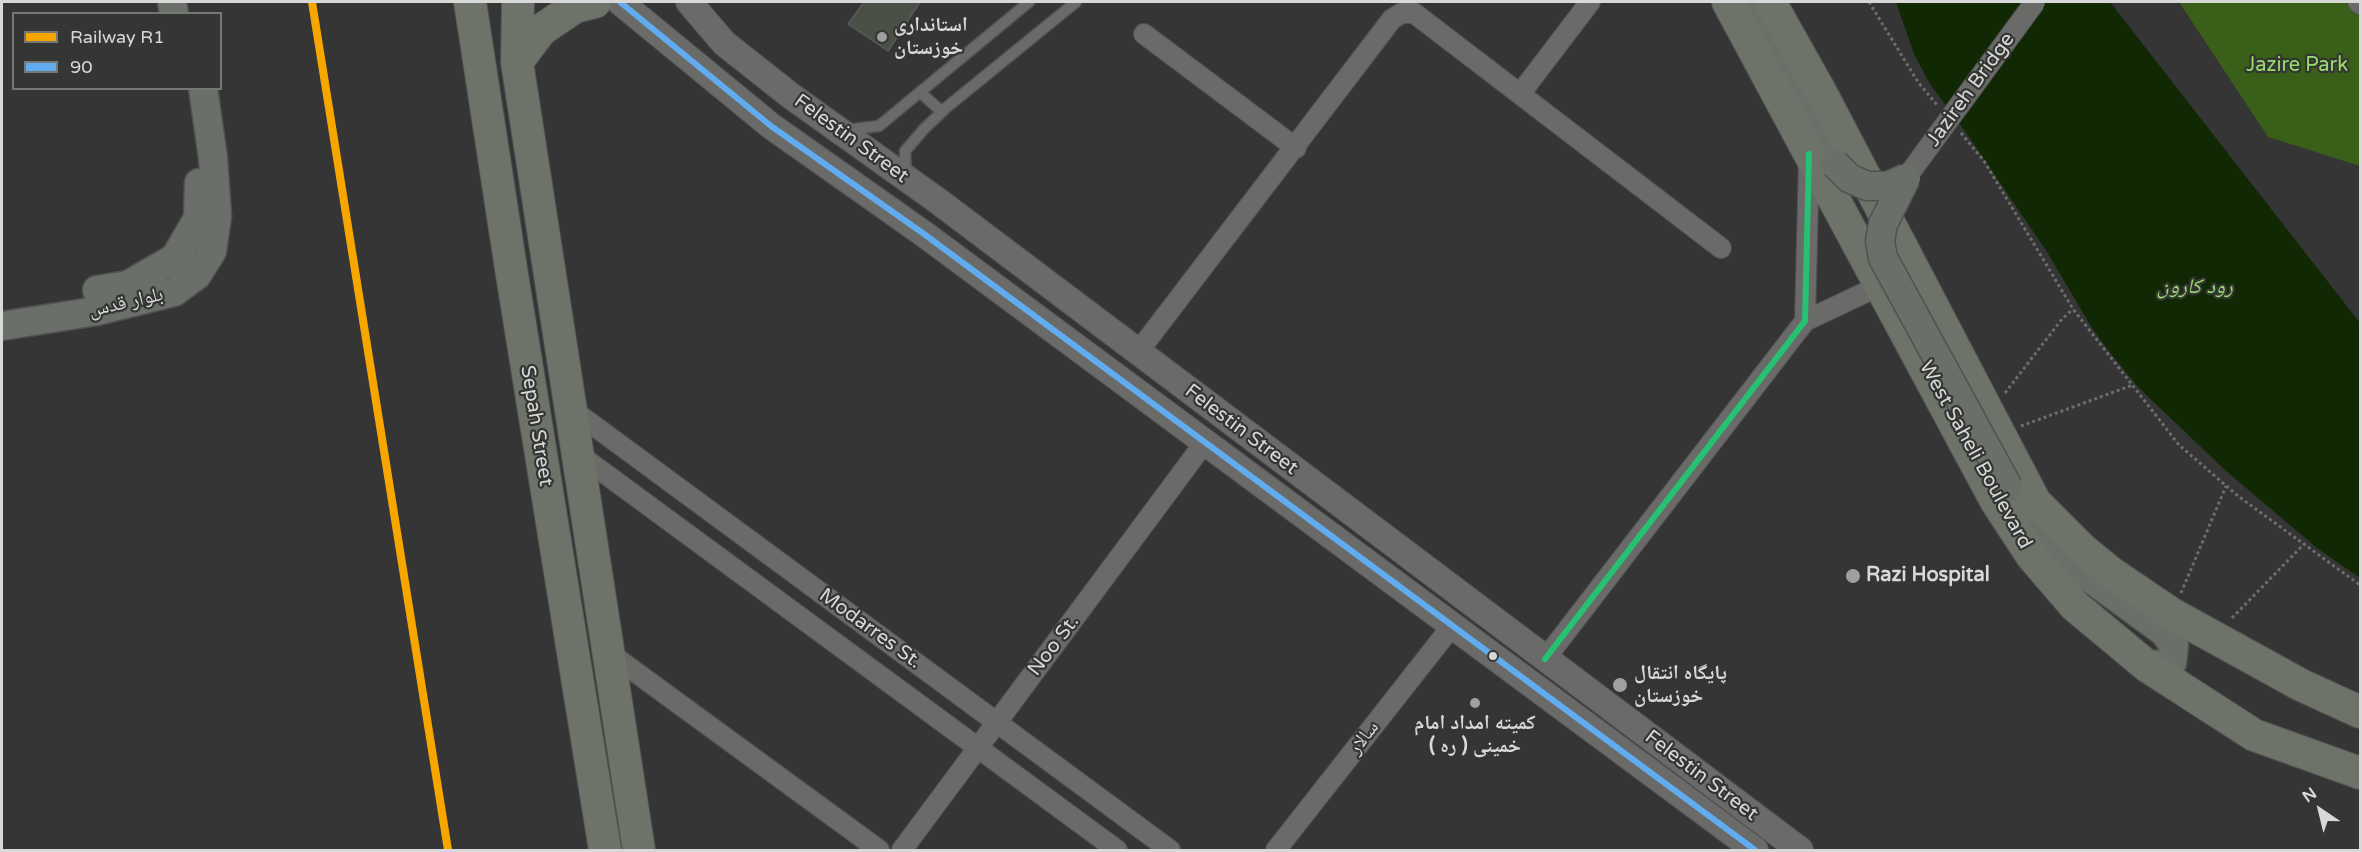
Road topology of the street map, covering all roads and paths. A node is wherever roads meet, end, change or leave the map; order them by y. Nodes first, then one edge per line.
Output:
1 (470, 2) edge
2 (518, 2) edge
3 (595, 2) edge
4 (621, 2) edge
5 (689, 2) edge
6 (1029, 2) edge
7 (1076, 2) edge
8 (1590, 2) edge
9 (1728, 2) edge
10 (1746, 2) edge
11 (1770, 2) edge
12 (1869, 2) edge
13 (2036, 2) edge
14 (1144, 34) dead end
15 (517, 62) junction
16 (187, 90) edge
17 (203, 90) edge
18 (920, 92) junction
19 (1520, 94) junction
20 (1940, 108) dead end
21 (942, 112) junction
22 (1954, 126) dead end
23 (839, 130) junction
24 (1296, 148) junction
25 (1809, 152) junction
26 (906, 178) junction
27 (1906, 178) junction
28 (1721, 248) dead end
29 (1020, 263) junction
30 (1881, 285) junction
31 (999, 289) junction
32 (2, 308) edge
33 (2073, 309) junction
34 (1805, 321) junction
35 (2, 326) edge
36 (1138, 352) junction
37 (2133, 385) junction
38 (570, 408) junction
39 (2002, 421) junction
40 (1205, 442) junction
41 (577, 453) junction
42 (2226, 486) junction
43 (2008, 487) junction
44 (2035, 502) junction
45 (2304, 544) junction
46 (2110, 572) junction
47 (2361, 585) edge
48 (2137, 614) junction
49 (2172, 614) junction
50 (1452, 626) junction
51 (2213, 637) junction
52 (608, 652) junction
53 (1545, 659) junction
54 (2147, 666) junction
55 (2361, 712) edge
56 (997, 723) junction
57 (979, 747) junction
58 (2361, 773) edge
59 (605, 850) edge
60 (639, 850) edge
61 (879, 850) edge
62 (902, 850) edge
63 (1117, 850) edge
64 (1170, 850) edge
65 (1276, 850) edge
66 (1755, 850) edge
67 (1800, 850) edge

1 - 59 main road, Sepah Street
2 - 15 main road, Sepah Street
3 - 15 main road
4 - 31 street, Felestin Street
5 - 23 street, Felestin Street
6 - 18 lane
7 - 21 lane
8 - 19 street
9 - 25 main road, West Saheli Boulevard
10 - 27 main road, bridge
11 - 39 main road, West Saheli Boulevard
12 - 20 path
13 - 27 street, Jazireh Bridge, bridge
14 - 24 street
15 - 38 main road, Sepah Street
16 - 32 main road, بلوار قدس
17 - 35 main road, بلوار قدس
18 - 21 lane
18 - 23 lane
19 - 24 street
19 - 28 street
21 - 26 lane
22 - 33 path
23 - 26 street, Felestin Street
24 - 36 street
25 - 30 main road, West Saheli Boulevard
25 - 34 street
26 - 29 street, Felestin Street
27 - 43 main road, bridge
29 - 31 street
29 - 36 street, Felestin Street
30 - 34 street
30 - 54 main road, West Saheli Boulevard
31 - 40 street, Felestin Street
33 - 37 path
33 - 39 path
34 - 53 street
36 - 53 street, Felestin Street
37 - 39 path
37 - 42 path
38 - 41 main road, Sepah Street
38 - 56 street, Modarres St.
39 - 44 main road, West Saheli Boulevard
40 - 50 street, Felestin Street
40 - 56 street, Noo St.
41 - 52 main road, Sepah Street
41 - 57 street, Modarres St.
42 - 45 path
42 - 49 path
43 - 44 main road
43 - 48 main road
44 - 46 main road, West Saheli Boulevard
45 - 47 path
45 - 51 path
46 - 48 main road
46 - 49 main road, West Saheli Boulevard
48 - 54 main road
49 - 51 main road, West Saheli Boulevard
50 - 65 street, سالار
50 - 66 street, Felestin Street
51 - 55 main road, West Saheli Boulevard
52 - 60 main road, Sepah Street
52 - 61 street
53 - 67 street, Felestin Street
54 - 58 main road, West Saheli Boulevard
56 - 57 street, Noo St.
56 - 64 street, Modarres St.
57 - 62 street, Noo St.
57 - 63 street, Modarres St.

